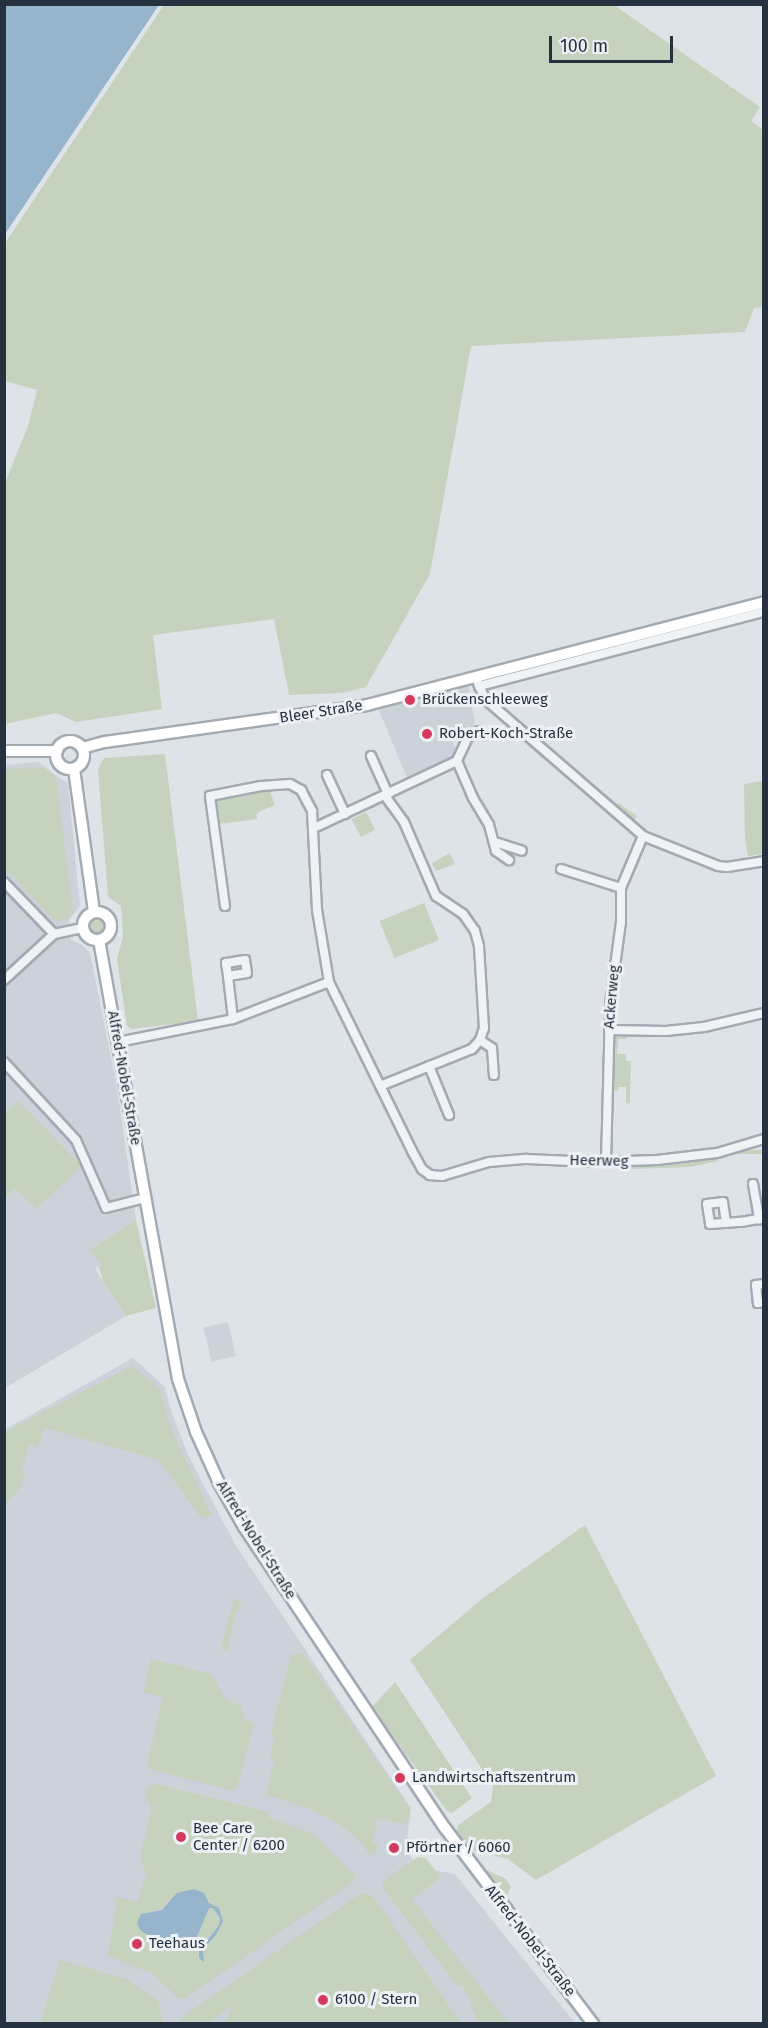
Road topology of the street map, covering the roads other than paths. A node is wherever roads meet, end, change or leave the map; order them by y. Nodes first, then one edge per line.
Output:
1 (764, 602) edge
2 (764, 612) edge
3 (556, 657) junction
4 (550, 668) junction
5 (477, 682) junction
6 (479, 731) dead end
7 (82, 748) junction
8 (57, 751) junction
9 (4, 752) edge
10 (371, 756) dead end
11 (457, 761) junction
12 (74, 769) junction
13 (327, 775) dead end
14 (386, 795) junction
15 (345, 814) junction
16 (314, 828) junction
17 (643, 836) junction
18 (495, 842) junction
19 (522, 851) dead end
20 (509, 860) dead end
21 (764, 861) edge
22 (561, 869) dead end
23 (4, 882) edge
24 (621, 888) junction
25 (225, 906) dead end
26 (94, 912) junction
27 (83, 928) junction
28 (54, 934) junction
29 (99, 940) junction
30 (228, 976) dead end
31 (4, 980) edge
32 (329, 982) junction
33 (764, 1013) edge
34 (233, 1019) junction
35 (609, 1030) junction
36 (480, 1040) junction
37 (118, 1042) junction
38 (4, 1062) edge
39 (429, 1066) junction
40 (494, 1075) dead end
41 (380, 1086) junction
42 (449, 1115) dead end
43 (764, 1139) edge
44 (606, 1162) junction
45 (753, 1184) dead end
46 (145, 1198) junction
47 (761, 1218) edge
48 (726, 1223) dead end
49 (764, 1284) edge
50 (764, 1302) edge
51 (593, 2024) edge

1 - 3 street, Bleer Straße
2 - 4 street, Bleer Straße
3 - 4 street
3 - 5 street, Bleer Straße
4 - 5 street, Bleer Straße
5 - 7 street, Bleer Straße
5 - 17 street
6 - 11 street
7 - 8 street
7 - 12 street
8 - 9 street
8 - 12 street
10 - 14 street
11 - 14 street
11 - 18 street
12 - 26 street
13 - 15 street
14 - 15 street
14 - 36 street
15 - 16 street
16 - 25 street
16 - 32 street
17 - 21 street
17 - 24 street, Ackerweg
18 - 19 street
18 - 20 street
22 - 24 street
23 - 28 street
24 - 35 street, Ackerweg
26 - 27 street
26 - 29 street
27 - 28 street
27 - 29 street
28 - 31 street
29 - 37 street, Alfred-Nobel-Straße
30 - 34 street
32 - 34 street
32 - 41 street
33 - 35 street
34 - 37 street
35 - 44 street, Ackerweg
36 - 39 street
36 - 40 street
37 - 46 street, Alfred-Nobel-Straße
38 - 46 street
39 - 41 street
39 - 42 street
41 - 44 street, Heerweg
43 - 44 street, Heerweg
45 - 47 street
46 - 51 street, Alfred-Nobel-Straße
47 - 48 street
49 - 50 street

